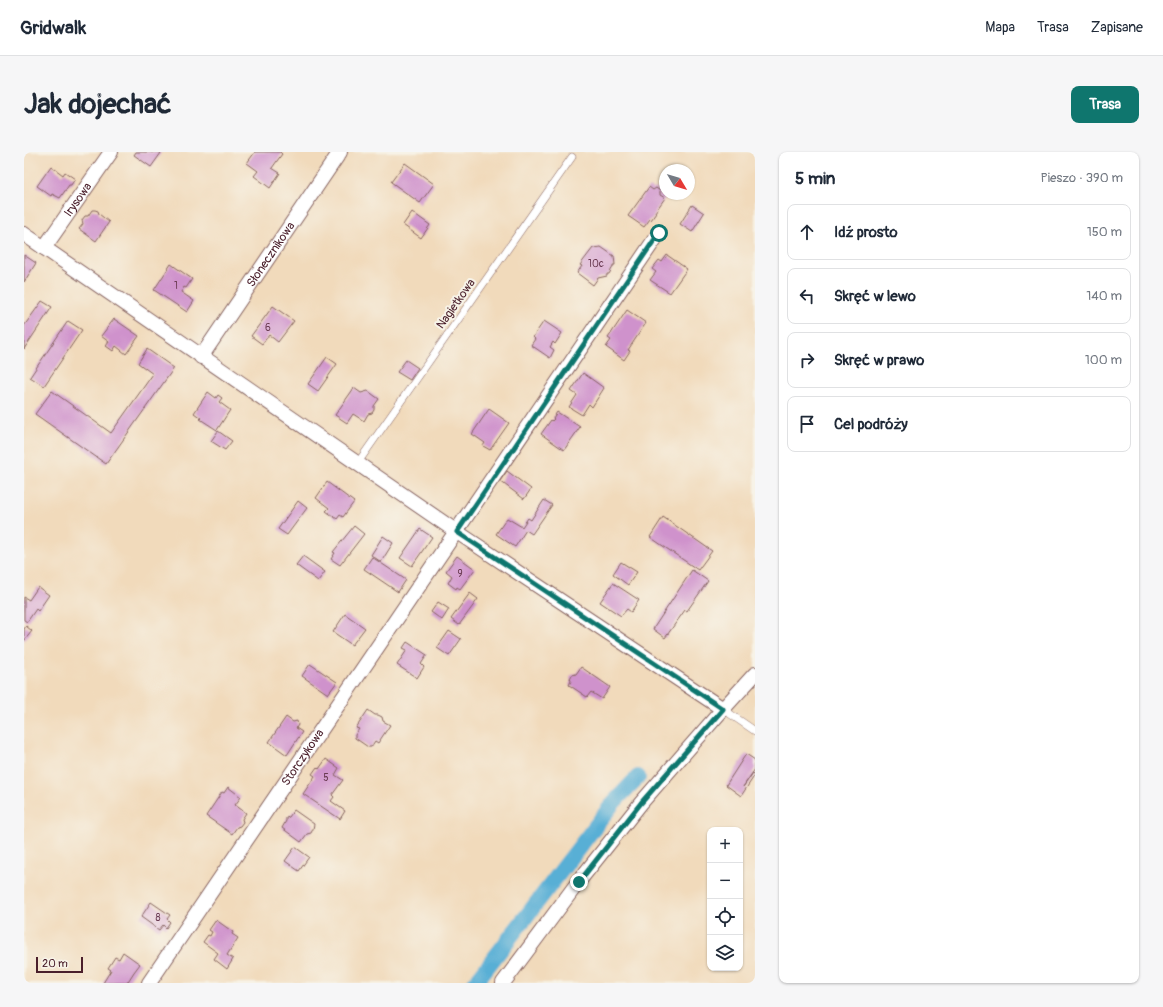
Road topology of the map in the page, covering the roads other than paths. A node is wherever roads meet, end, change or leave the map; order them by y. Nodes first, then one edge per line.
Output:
1 (111, 152) edge
2 (340, 152) edge
3 (572, 158) dead end
4 (659, 233) dead end
5 (24, 234) edge
6 (44, 248) junction
7 (201, 357) junction
8 (358, 464) junction
9 (457, 532) junction
10 (755, 674) edge
11 (723, 709) junction
12 (755, 731) edge
13 (150, 983) edge
14 (503, 983) edge

1 - 6 street, Irysowa
2 - 7 street, Słonecznikowa
3 - 8 lane, Nagietkowa
4 - 9 street, Storczykowa
5 - 6 street
6 - 7 street
7 - 8 street
8 - 9 street
9 - 11 street
9 - 13 street, Storczykowa
10 - 11 street
11 - 12 lane
11 - 14 street

